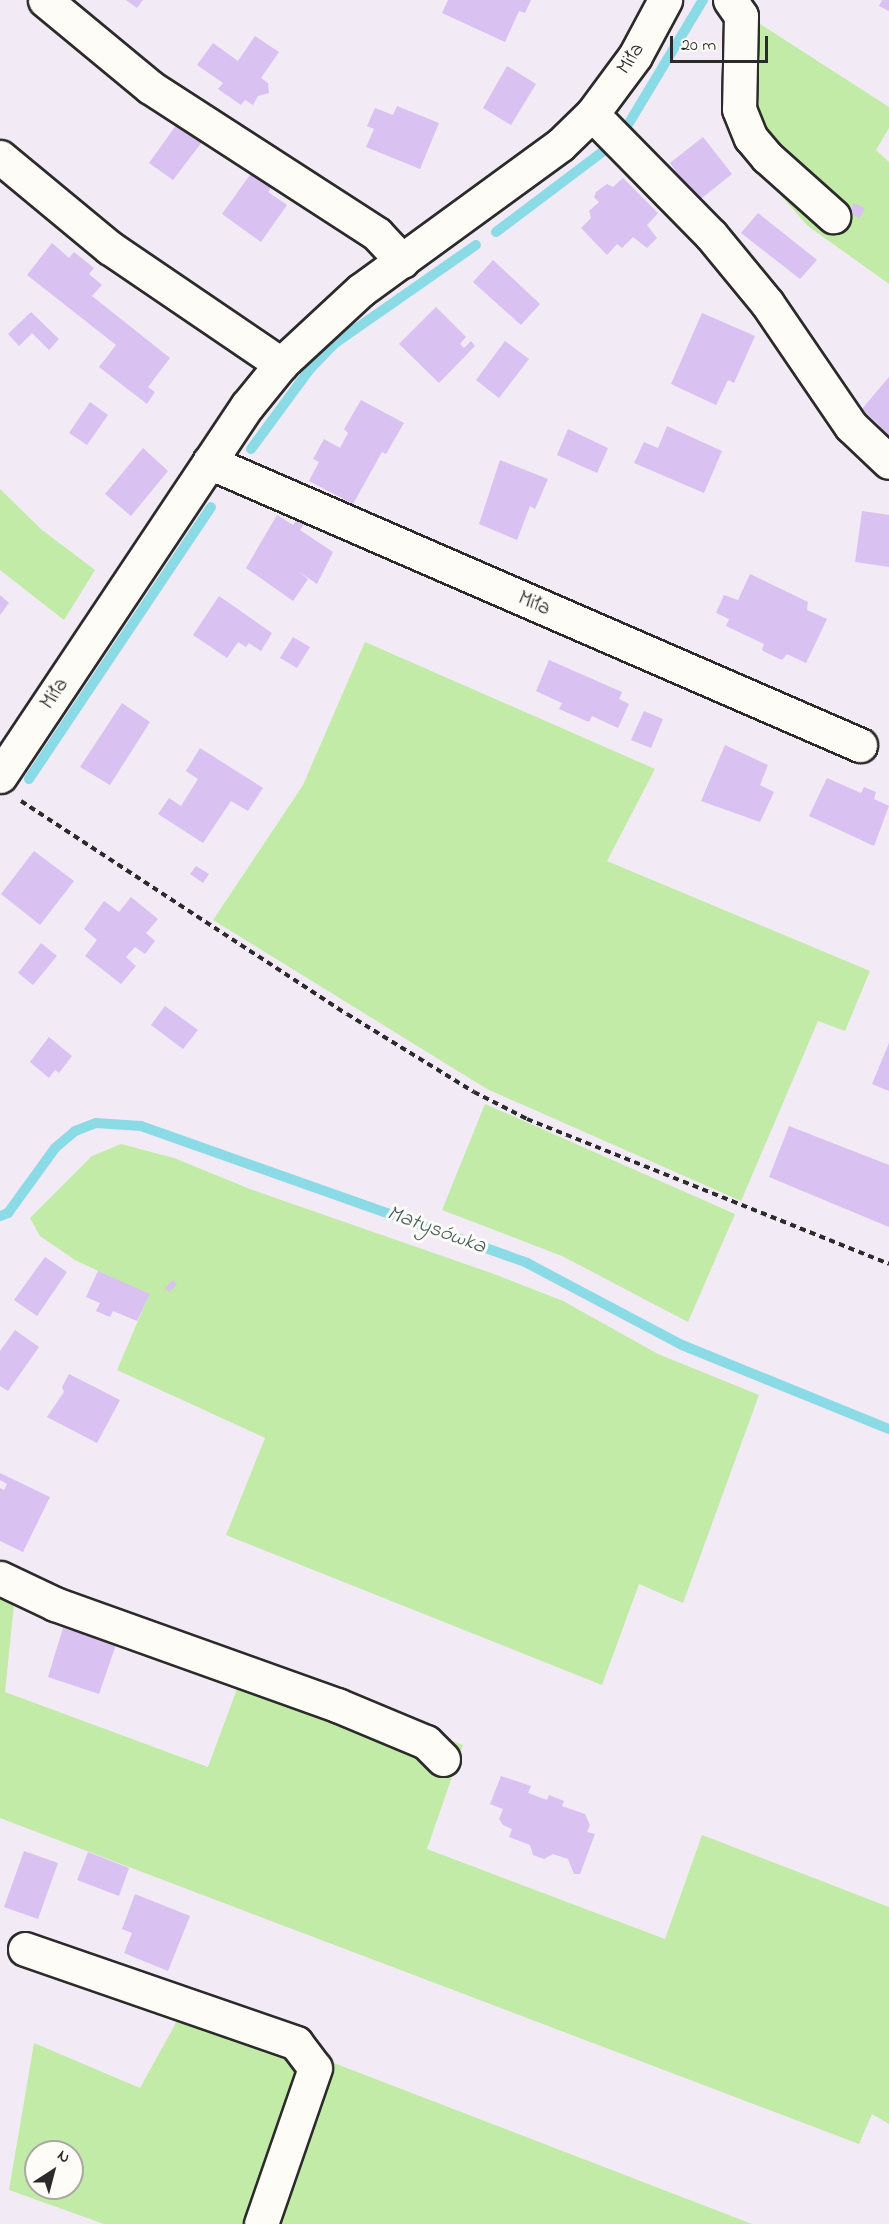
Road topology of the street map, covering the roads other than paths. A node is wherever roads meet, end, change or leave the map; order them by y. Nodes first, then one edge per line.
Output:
1 (45, 0) edge
2 (665, 0) edge
3 (730, 0) edge
4 (592, 114) junction
5 (0, 158) edge
6 (833, 216) dead end
7 (402, 261) junction
8 (281, 364) junction
9 (209, 462) junction
10 (889, 462) edge
11 (860, 745) dead end
12 (5, 785) edge
13 (0, 1578) edge
14 (443, 1760) dead end
15 (25, 1949) dead end
16 (261, 2224) edge

1 - 7 street
2 - 4 street, Miła
3 - 6 street
4 - 7 street, Miła
4 - 10 street
5 - 8 street
7 - 8 street, Miła
8 - 9 street, Miła
9 - 11 street, Miła
9 - 12 street, Miła
13 - 14 street
15 - 16 street

